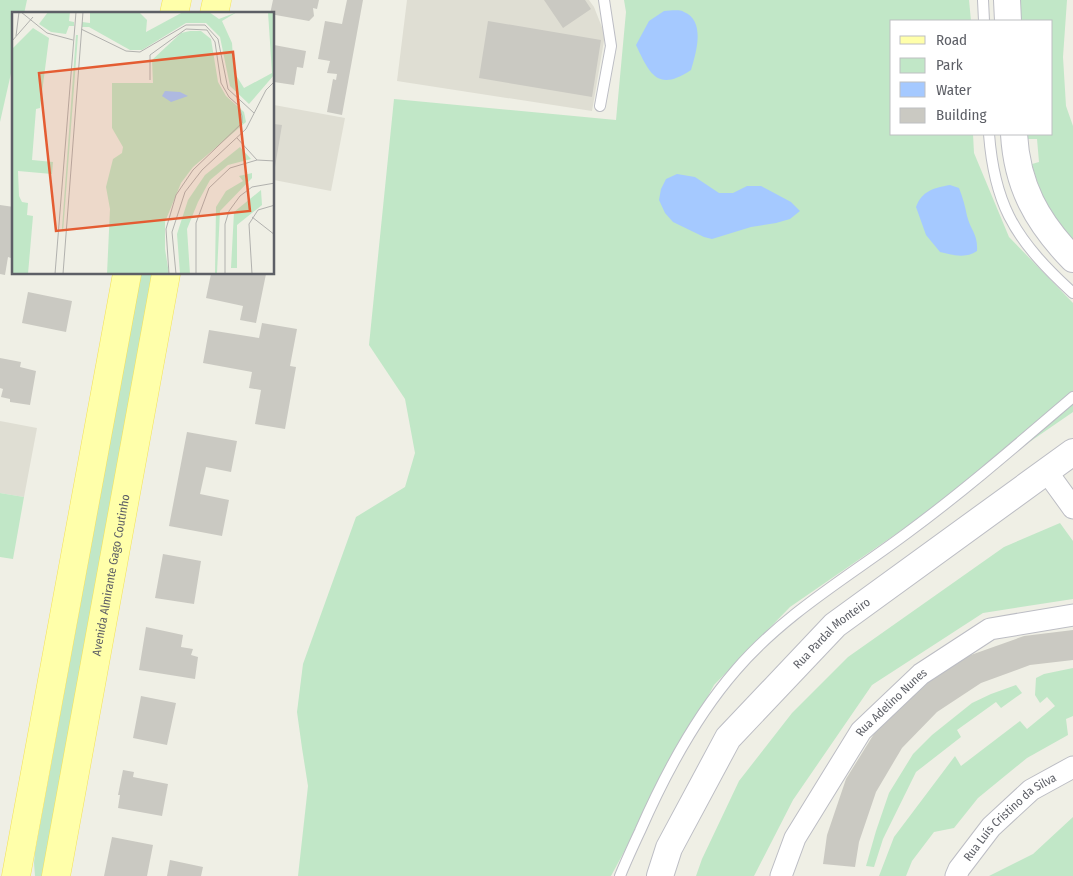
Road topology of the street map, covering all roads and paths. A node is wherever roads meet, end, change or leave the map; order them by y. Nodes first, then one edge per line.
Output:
1 (604, 0) edge
2 (983, 0) edge
3 (1007, 0) edge
4 (984, 20) edge
5 (1008, 20) edge
6 (600, 106) dead end
7 (989, 135) edge
8 (1014, 135) edge
9 (1073, 259) edge
10 (127, 275) edge
11 (166, 275) edge
12 (1073, 294) edge
13 (1073, 397) edge
14 (1073, 452) edge
15 (1047, 472) junction
16 (1073, 508) edge
17 (1073, 615) edge
18 (1073, 767) edge
19 (16, 876) edge
20 (56, 876) edge
21 (620, 876) edge
22 (660, 876) edge
23 (781, 876) edge
24 (956, 876) edge

1 - 6 lane
2 - 4 lane
3 - 5 street
7 - 12 lane
8 - 9 street
10 - 19 main road
11 - 20 main road, Avenida Almirante Gago Coutinho
13 - 21 lane
14 - 15 street, Rua Pardal Monteiro
15 - 16 street
15 - 22 street, Rua Pardal Monteiro
17 - 23 street, Rua Adelino Nunes
18 - 24 street, Rua Luís Cristino da Silva

